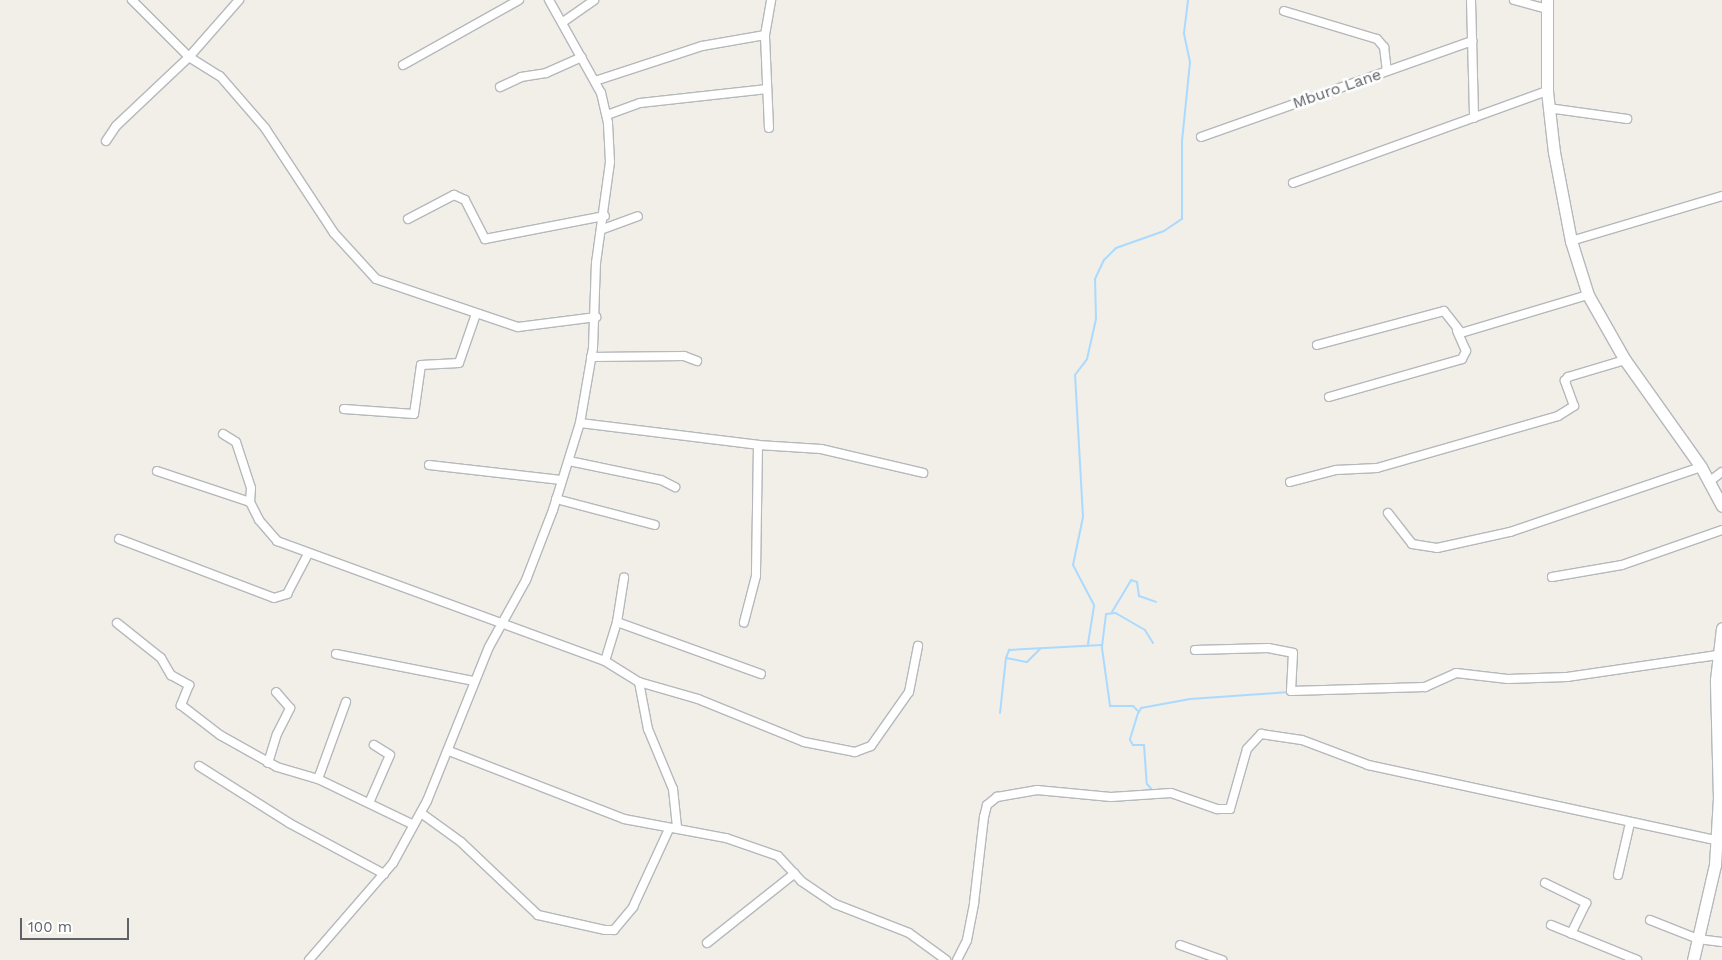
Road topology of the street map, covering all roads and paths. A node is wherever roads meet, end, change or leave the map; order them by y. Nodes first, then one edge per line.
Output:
1 (132, 0) edge
2 (239, 0) edge
3 (519, 0) edge
4 (549, 0) edge
5 (594, 0) edge
6 (771, 0) edge
7 (1471, 0) edge
8 (1514, 0) edge
9 (1547, 5) edge
10 (1284, 11) dead end
11 (563, 22) junction
12 (765, 35) junction
13 (1472, 41) junction
14 (189, 57) junction
15 (582, 57) junction
16 (404, 65) dead end
17 (1387, 71) junction
18 (595, 81) junction
19 (500, 86) dead end
20 (767, 89) junction
21 (1547, 91) junction
22 (1548, 108) junction
23 (607, 115) junction
24 (1474, 118) junction
25 (1627, 119) dead end
26 (768, 128) dead end
27 (1201, 137) dead end
28 (106, 141) dead end
29 (1293, 183) dead end
30 (1722, 196) edge
31 (605, 216) junction
32 (638, 216) dead end
33 (408, 219) dead end
34 (603, 229) junction
35 (1571, 241) junction
36 (1588, 295) junction
37 (476, 314) junction
38 (596, 317) junction
39 (1457, 331) junction
40 (1317, 345) dead end
41 (591, 356) junction
42 (1625, 360) junction
43 (697, 361) dead end
44 (1328, 397) dead end
45 (344, 409) dead end
46 (580, 423) junction
47 (223, 434) dead end
48 (758, 445) junction
49 (569, 461) junction
50 (429, 465) dead end
51 (1701, 468) junction
52 (157, 471) dead end
53 (1722, 472) edge
54 (923, 473) dead end
55 (561, 480) junction
56 (1290, 482) dead end
57 (1709, 482) junction
58 (675, 487) dead end
59 (556, 499) junction
60 (250, 502) junction
61 (1722, 506) edge
62 (1388, 513) dead end
63 (655, 526) dead end
64 (1722, 530) edge
65 (119, 539) dead end
66 (308, 554) junction
67 (1552, 577) dead end
68 (624, 578) dead end
69 (617, 622) junction
70 (744, 622) dead end
71 (117, 623) dead end
72 (502, 623) junction
73 (1722, 628) edge
74 (918, 646) dead end
75 (1195, 650) dead end
76 (336, 654) dead end
77 (1717, 655) junction
78 (605, 661) junction
79 (761, 674) dead end
80 (474, 681) junction
81 (639, 682) junction
82 (276, 692) dead end
83 (346, 702) dead end
84 (1720, 737) edge
85 (374, 745) dead end
86 (449, 751) junction
87 (268, 762) junction
88 (198, 766) dead end
89 (318, 779) junction
90 (1721, 798) edge
91 (369, 804) junction
92 (421, 813) junction
93 (1630, 823) junction
94 (414, 825) junction
95 (673, 828) junction
96 (1715, 840) junction
97 (384, 874) junction
98 (795, 874) junction
99 (1618, 875) dead end
100 (1545, 883) dead end
101 (1650, 920) dead end
102 (1551, 924) dead end
103 (1571, 934) junction
104 (1698, 939) junction
105 (1722, 942) edge
106 (707, 943) dead end
107 (1180, 945) dead end
108 (309, 960) edge
109 (946, 960) edge
110 (957, 960) edge
111 (1222, 960) edge
112 (1636, 960) edge
113 (1693, 960) edge

1 - 14 street
2 - 14 street
3 - 16 street
4 - 11 street
5 - 11 street
6 - 12 street
7 - 13 street
8 - 9 street
9 - 21 street
10 - 17 street
11 - 15 street
12 - 18 street
12 - 20 street
13 - 17 street, Mburo Lane
13 - 24 street
14 - 28 street
14 - 37 street
15 - 18 street
15 - 19 street
17 - 27 street, Mburo Lane
18 - 23 street
20 - 23 street
20 - 26 street
21 - 22 street
21 - 24 street
22 - 25 street
22 - 35 street
23 - 31 street
24 - 29 street
30 - 35 street
31 - 33 street
31 - 34 street
32 - 34 street
34 - 38 street
35 - 36 street
36 - 39 street
36 - 42 street
37 - 38 street
37 - 45 street
38 - 41 street
39 - 40 street
39 - 44 street
41 - 43 street
41 - 46 street
42 - 51 street
42 - 56 street
46 - 48 street
46 - 49 street
47 - 60 street
48 - 54 street
48 - 70 street
49 - 55 street
49 - 58 street
50 - 55 street
51 - 57 street
51 - 62 street
52 - 60 street
53 - 57 street
55 - 59 street
57 - 61 street
59 - 63 street
59 - 72 street
60 - 66 street
64 - 67 street
65 - 66 street
66 - 72 street
68 - 69 street
69 - 78 street
69 - 79 street
71 - 87 street
72 - 78 street
72 - 80 street
73 - 77 street
74 - 81 street
75 - 77 street
76 - 80 street
77 - 84 street
78 - 81 street
80 - 86 street
81 - 95 street
82 - 87 street
83 - 89 street
84 - 90 street
85 - 91 street
86 - 92 street
86 - 95 street
87 - 89 street
88 - 97 street
89 - 91 street
90 - 96 street
91 - 94 street
92 - 94 street
92 - 95 street
93 - 96 street
93 - 99 street
93 - 110 street
94 - 97 street
95 - 98 street
96 - 104 street
97 - 108 street
98 - 106 street
98 - 109 street
100 - 103 street
101 - 104 street
102 - 103 street
103 - 112 street
104 - 105 street
104 - 113 street
107 - 111 street

